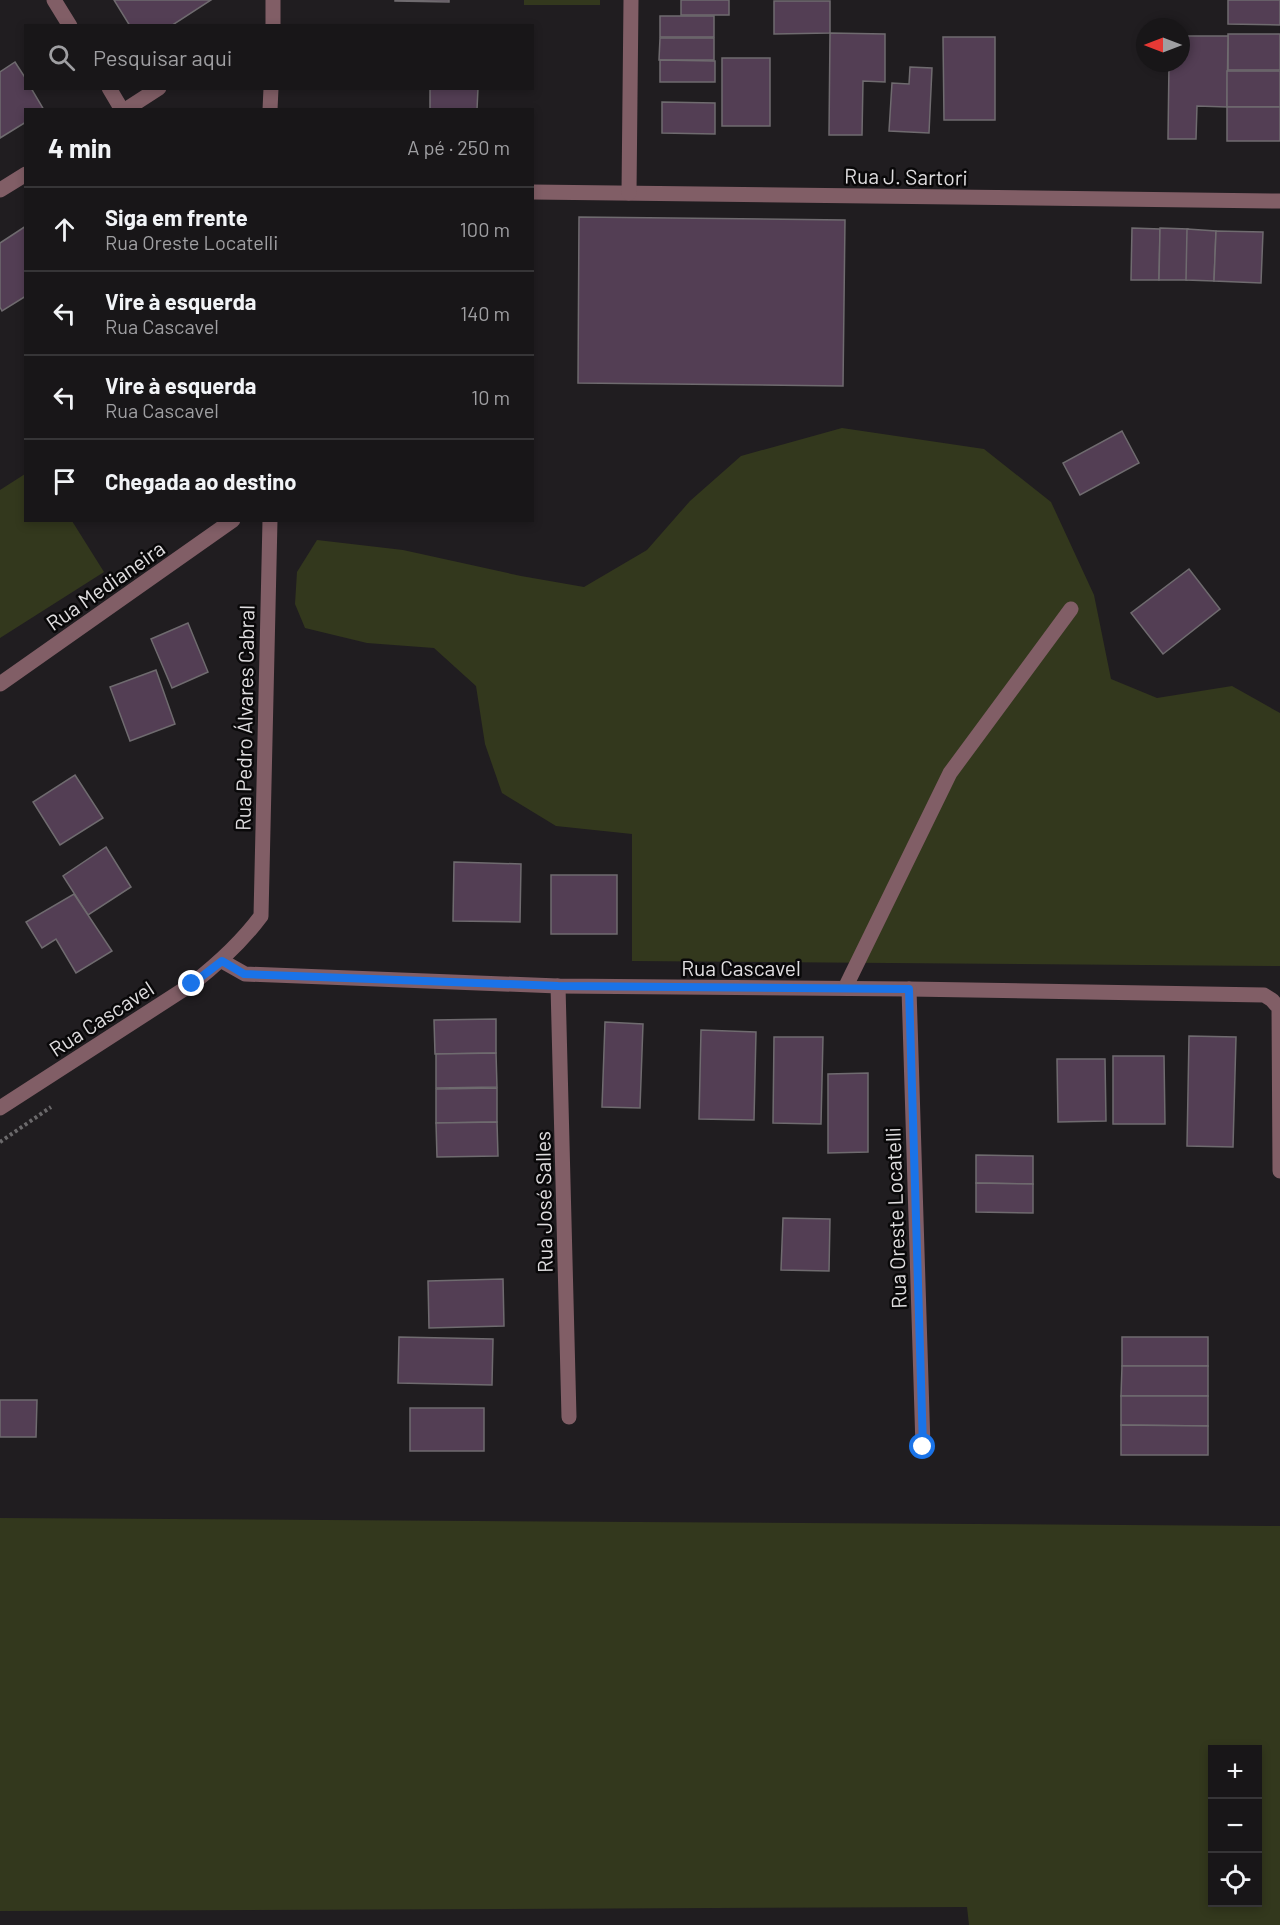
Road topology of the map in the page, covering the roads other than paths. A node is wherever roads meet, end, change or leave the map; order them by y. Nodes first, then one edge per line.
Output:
1 (54, 0) edge
2 (273, 0) edge
3 (631, 0) edge
4 (270, 23) edge
5 (69, 24) edge
6 (110, 90) edge
7 (156, 90) edge
8 (271, 90) edge
9 (122, 108) edge
10 (126, 108) edge
11 (270, 108) edge
12 (24, 175) edge
13 (0, 190) edge
14 (534, 192) edge
15 (629, 193) junction
16 (1280, 201) edge
17 (230, 522) edge
18 (270, 522) edge
19 (1071, 609) dead end
20 (0, 684) edge
21 (261, 915) joint
22 (222, 961) junction
23 (558, 986) junction
24 (845, 988) junction
25 (909, 989) junction
26 (0, 1107) edge
27 (1280, 1171) edge
28 (569, 1417) dead end
29 (923, 1447) dead end

1 - 5 street
2 - 4 street
3 - 15 street
6 - 9 street
7 - 10 street
8 - 11 street
12 - 13 street
14 - 15 street, Rua J. Sartori
15 - 16 street, Rua J. Sartori
17 - 20 street, Rua Medianeira
18 - 21 street, Rua Pedro Álvares Cabral
19 - 24 street
21 - 22 street, Rua Cascavel
22 - 23 street, Rua Cascavel
22 - 26 street, Rua Cascavel
23 - 24 street, Rua Cascavel
23 - 28 street, Rua José Salles
24 - 25 street, Rua Cascavel
25 - 27 street, Rua Cascavel
25 - 29 street, Rua Oreste Locatelli

